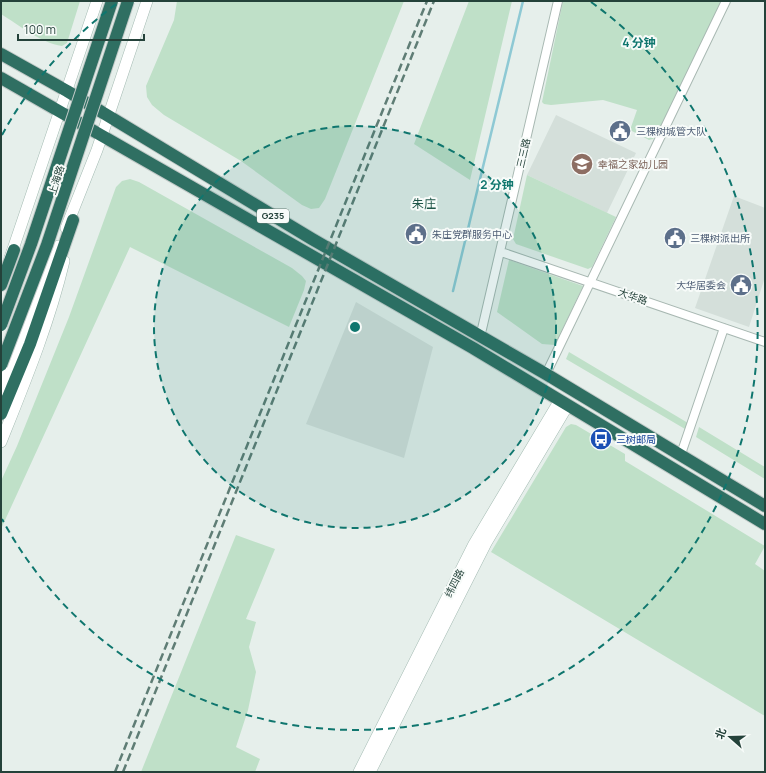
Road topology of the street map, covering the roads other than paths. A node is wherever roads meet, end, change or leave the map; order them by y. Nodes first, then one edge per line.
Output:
1 (97, 1) edge
2 (112, 1) edge
3 (128, 1) edge
4 (147, 1) edge
5 (558, 1) edge
6 (726, 1) edge
7 (1, 54) edge
8 (1, 78) edge
9 (67, 91) junction
10 (60, 113) junction
11 (109, 116) junction
12 (102, 136) junction
13 (97, 150) junction
14 (73, 220) junction
15 (14, 250) junction
16 (501, 252) junction
17 (1, 280) edge
18 (590, 282) junction
19 (1, 285) edge
20 (1, 325) edge
21 (724, 328) junction
22 (482, 329) dead end
23 (765, 342) edge
24 (1, 366) edge
25 (546, 374) junction
26 (1, 390) edge
27 (564, 403) junction
28 (1, 414) edge
29 (1, 442) edge
30 (681, 454) junction
31 (765, 506) edge
32 (765, 524) edge
33 (359, 772) edge
34 (370, 772) edge

1 - 9 street, 上海路
2 - 20 highway, 上海路, bridge
3 - 24 highway, 上海路, bridge
4 - 11 street
5 - 16 street, 三三路
6 - 18 street
7 - 9 highway, G235
8 - 10 highway, G235
9 - 10 street, 上海路
9 - 11 highway, G235
10 - 12 highway, G235
10 - 15 street, 上海路
11 - 12 street
11 - 25 highway, G235
12 - 13 street
12 - 27 highway, G235
13 - 14 street
13 - 26 street
14 - 28 highway
14 - 29 street
15 - 17 street, 上海路
15 - 19 highway
16 - 18 street, 大华路
16 - 22 street, 三三路
18 - 21 street, 大华路
18 - 25 street
21 - 23 street, 大华路
21 - 30 street
25 - 30 highway, G235
27 - 32 highway, G235
27 - 33 street, 纬四路
27 - 34 street, 纬四路
30 - 31 highway, G235

